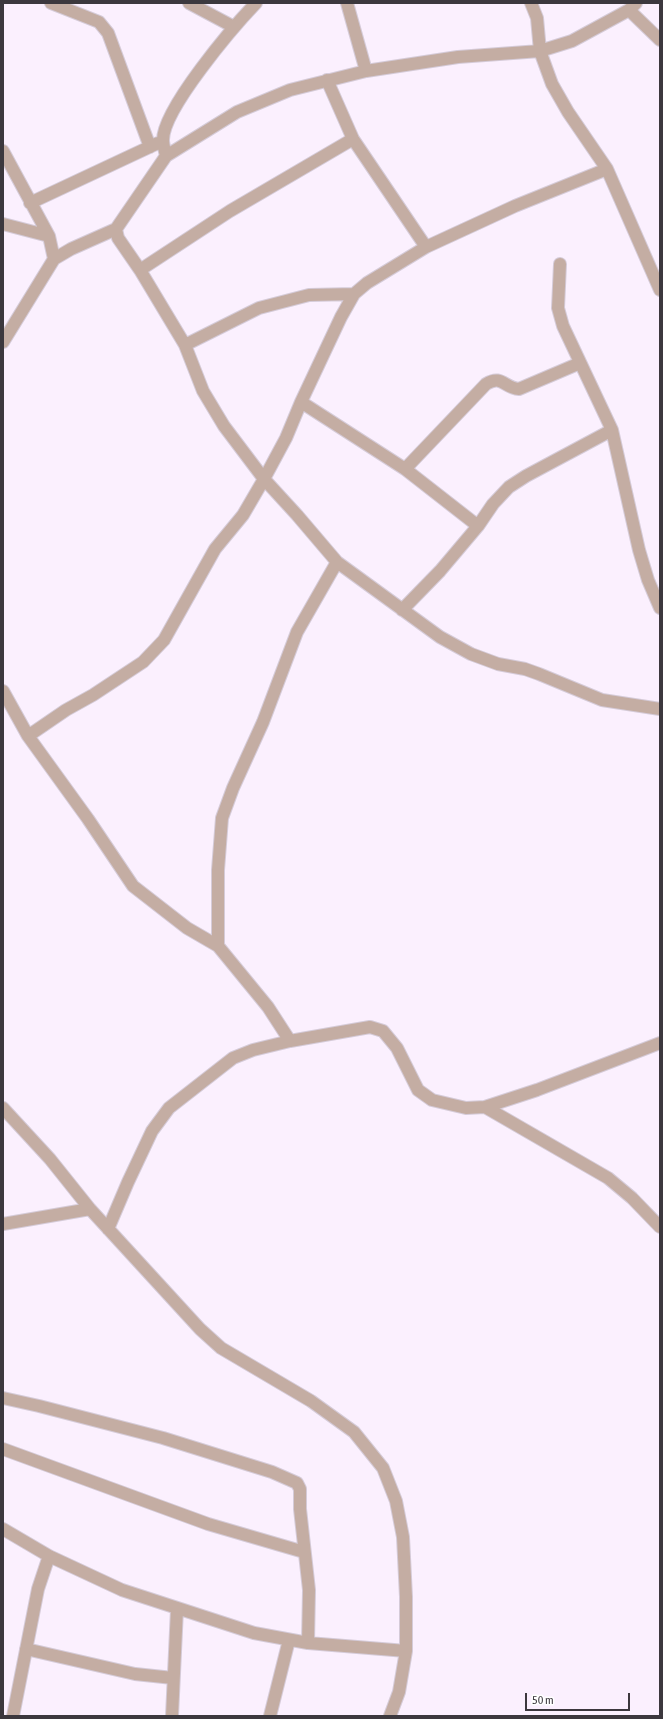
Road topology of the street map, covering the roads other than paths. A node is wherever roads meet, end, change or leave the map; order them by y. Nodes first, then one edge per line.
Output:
1 (51, 3) edge
2 (188, 3) edge
3 (256, 3) edge
4 (347, 3) edge
5 (532, 3) edge
6 (632, 6) edge
7 (234, 27) junction
8 (660, 40) edge
9 (540, 51) junction
10 (366, 71) junction
11 (327, 80) junction
12 (353, 139) junction
13 (163, 140) junction
14 (150, 146) junction
15 (3, 151) edge
16 (166, 156) junction
17 (607, 169) junction
18 (30, 203) junction
19 (3, 224) edge
20 (116, 229) junction
21 (49, 236) junction
22 (426, 247) junction
23 (54, 259) junction
24 (560, 264) dead end
25 (140, 270) junction
26 (660, 290) edge
27 (354, 294) junction
28 (3, 342) edge
29 (185, 345) junction
30 (580, 363) junction
31 (300, 402) junction
32 (612, 430) junction
33 (405, 468) junction
34 (264, 479) junction
35 (478, 526) junction
36 (337, 562) junction
37 (660, 608) edge
38 (402, 610) junction
39 (3, 691) edge
40 (660, 709) edge
41 (28, 736) junction
42 (218, 946) junction
43 (290, 1041) junction
44 (660, 1043) edge
45 (485, 1107) junction
46 (3, 1108) edge
47 (90, 1209) junction
48 (3, 1224) edge
49 (660, 1227) edge
50 (108, 1229) junction
51 (3, 1398) edge
52 (3, 1450) edge
53 (3, 1529) edge
54 (304, 1552) junction
55 (49, 1556) junction
56 (177, 1610) junction
57 (289, 1640) junction
58 (308, 1643) junction
59 (26, 1649) junction
60 (406, 1651) junction
61 (174, 1678) junction
62 (3, 1712) edge
63 (13, 1716) edge
64 (172, 1716) edge
65 (270, 1716) edge
66 (390, 1716) edge

1 - 14 street
2 - 7 street
3 - 7 street
4 - 10 street
5 - 9 street
6 - 8 street
6 - 9 street
7 - 13 street
9 - 10 street
9 - 17 street
10 - 11 street
11 - 12 street
11 - 16 street
12 - 22 street
12 - 25 street
13 - 14 street
13 - 16 street
14 - 18 street
15 - 18 street
16 - 20 street
17 - 22 street
17 - 26 street
18 - 21 street
19 - 21 street
20 - 23 street
20 - 25 street
21 - 23 street
22 - 27 street
23 - 28 street
24 - 30 street
25 - 29 street
27 - 29 street
27 - 31 street
29 - 34 street
30 - 32 street
30 - 33 street
31 - 33 street
31 - 34 street
32 - 35 street
32 - 37 street
33 - 35 street
34 - 36 street
34 - 41 street
35 - 38 street
36 - 38 street
36 - 42 street
38 - 40 street
39 - 41 street
41 - 42 street
42 - 43 street
43 - 45 street
43 - 50 street
44 - 45 street
45 - 49 street
46 - 47 street
47 - 48 street
47 - 50 street
50 - 60 street
51 - 54 street
52 - 54 street
53 - 55 street
54 - 58 street
55 - 56 street
55 - 59 street
56 - 57 street
56 - 61 street
57 - 58 street
57 - 65 street
58 - 60 street
59 - 61 street
59 - 63 street
60 - 66 street
61 - 64 street
62 - 63 street

